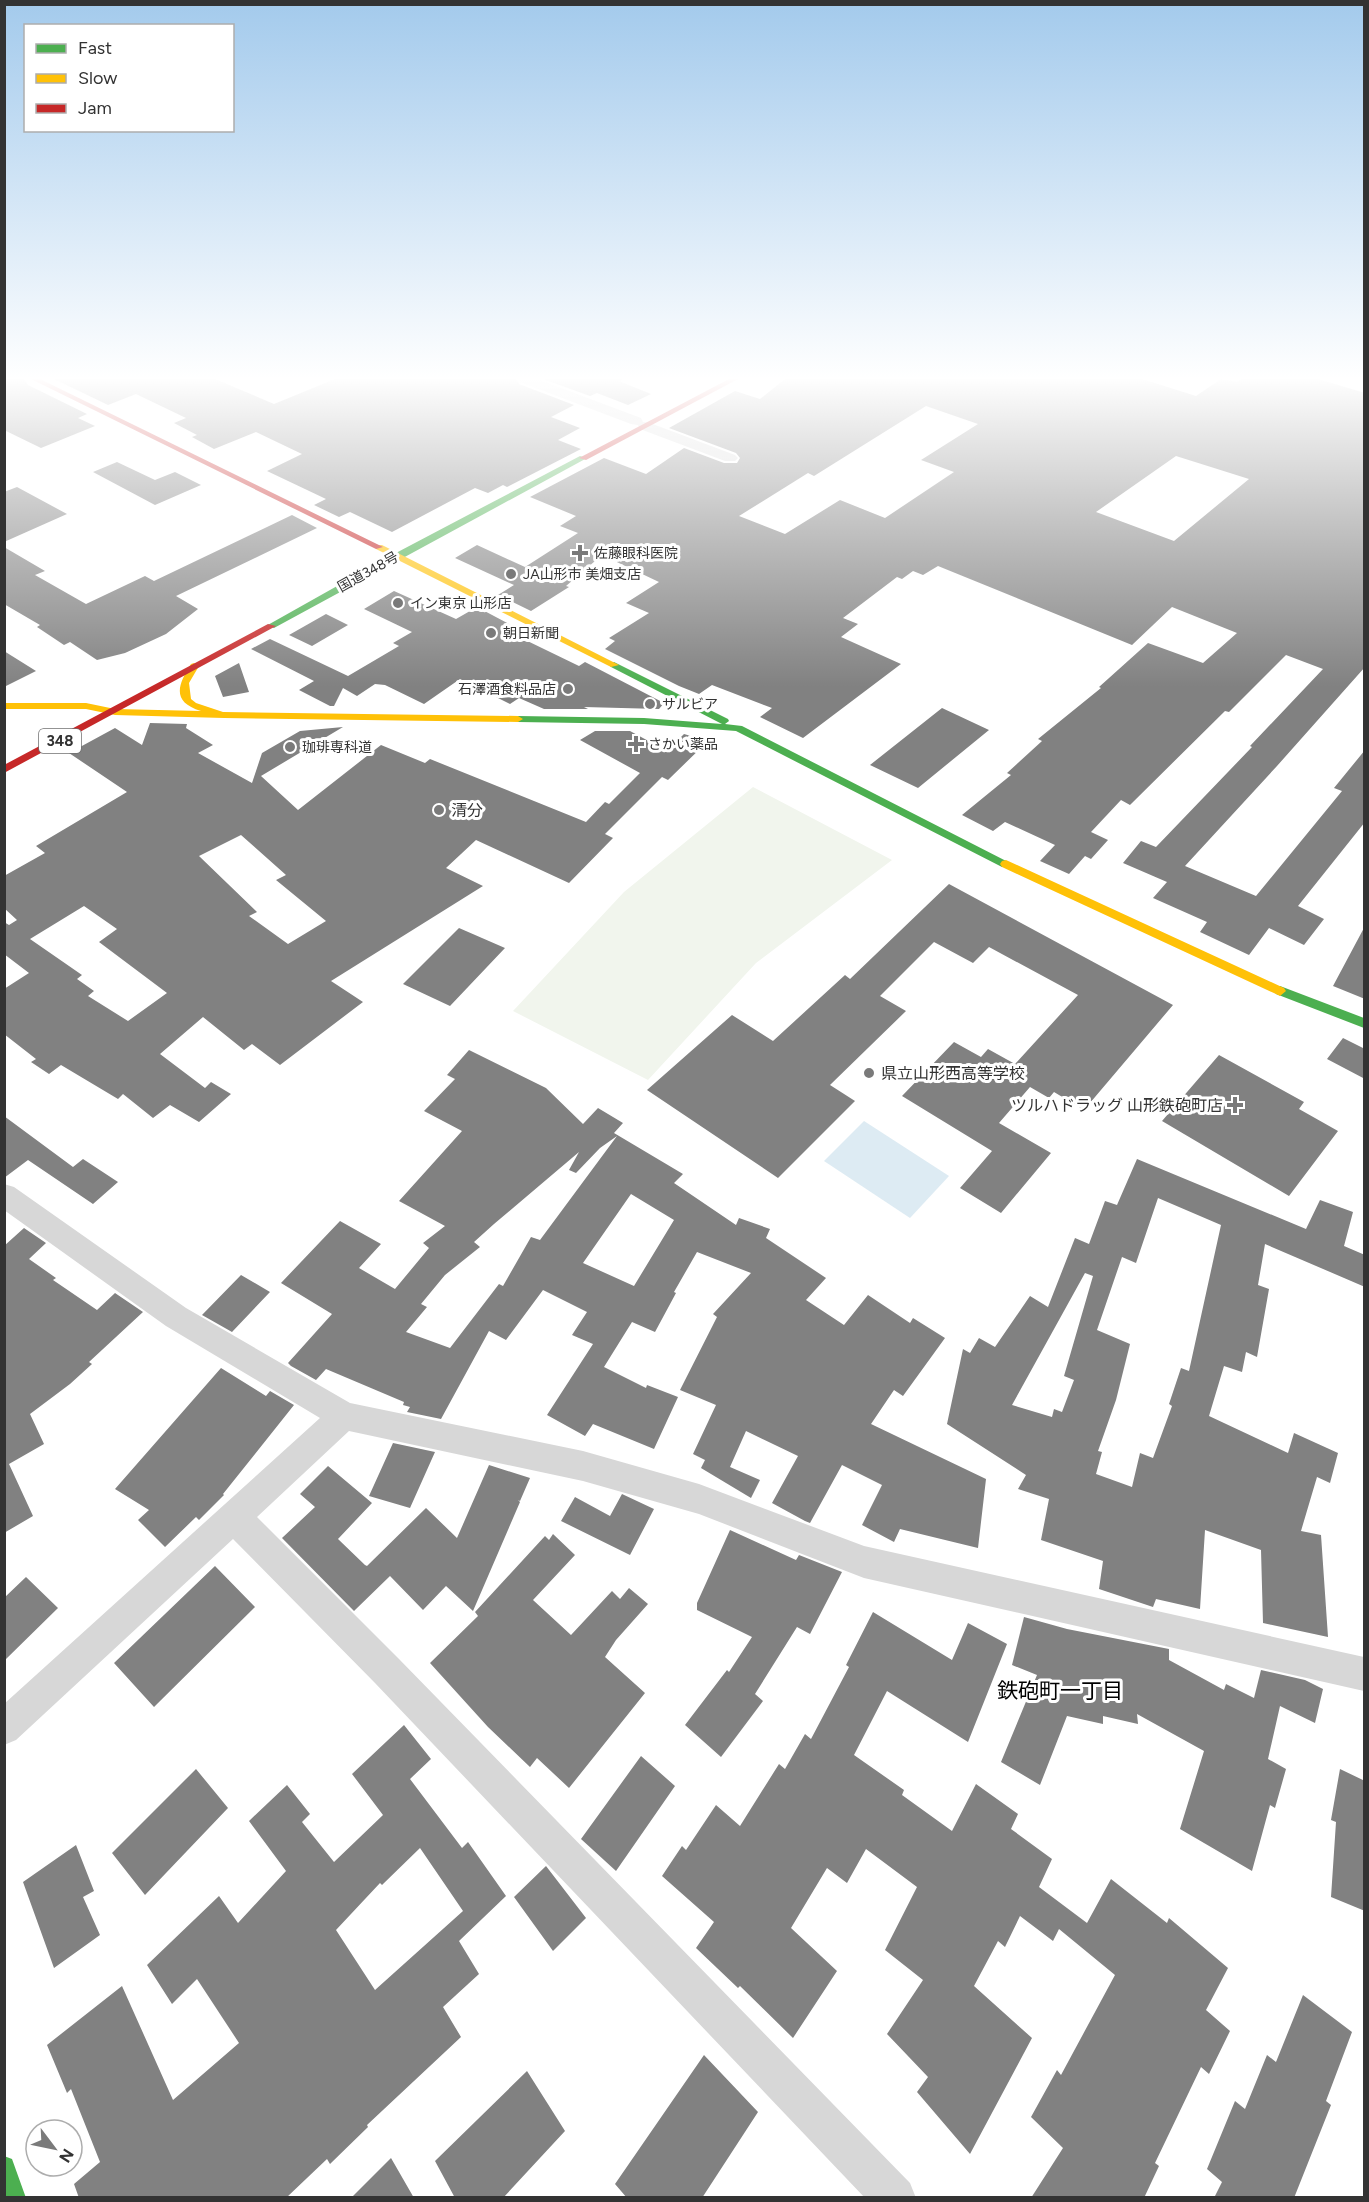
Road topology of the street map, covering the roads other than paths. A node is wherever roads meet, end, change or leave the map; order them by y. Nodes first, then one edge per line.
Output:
1 (245, 482) edge
2 (529, 482) edge
3 (391, 553) junction
4 (281, 604) dead end
5 (194, 666) junction
6 (106, 696) dead end
7 (4, 706) edge
8 (86, 706) junction
9 (115, 712) junction
10 (224, 715) junction
11 (55, 722) dead end
12 (738, 728) junction
13 (4, 770) edge
14 (1365, 1023) edge
15 (9, 1205) edge
16 (344, 1416) junction
17 (235, 1518) junction
18 (1365, 1674) edge
19 (4, 1728) edge
20 (4, 2167) edge
21 (15, 2198) edge
22 (894, 2198) edge

1 - 3 main road
2 - 3 main road, 国道348号 / 348
3 - 4 main road, 国道348号 / 348
3 - 5 main road, 国道348号 / 348
3 - 12 main road
5 - 9 main road, 国道348号 / 348
5 - 10 main road
6 - 8 main road, 348
7 - 8 main road
8 - 9 main road
8 - 11 main road, 348
9 - 10 main road
9 - 13 main road, 国道348号 / 348
10 - 12 main road
12 - 14 main road
15 - 16 street
16 - 17 street
16 - 18 street
17 - 19 street
17 - 22 street
20 - 21 main road

